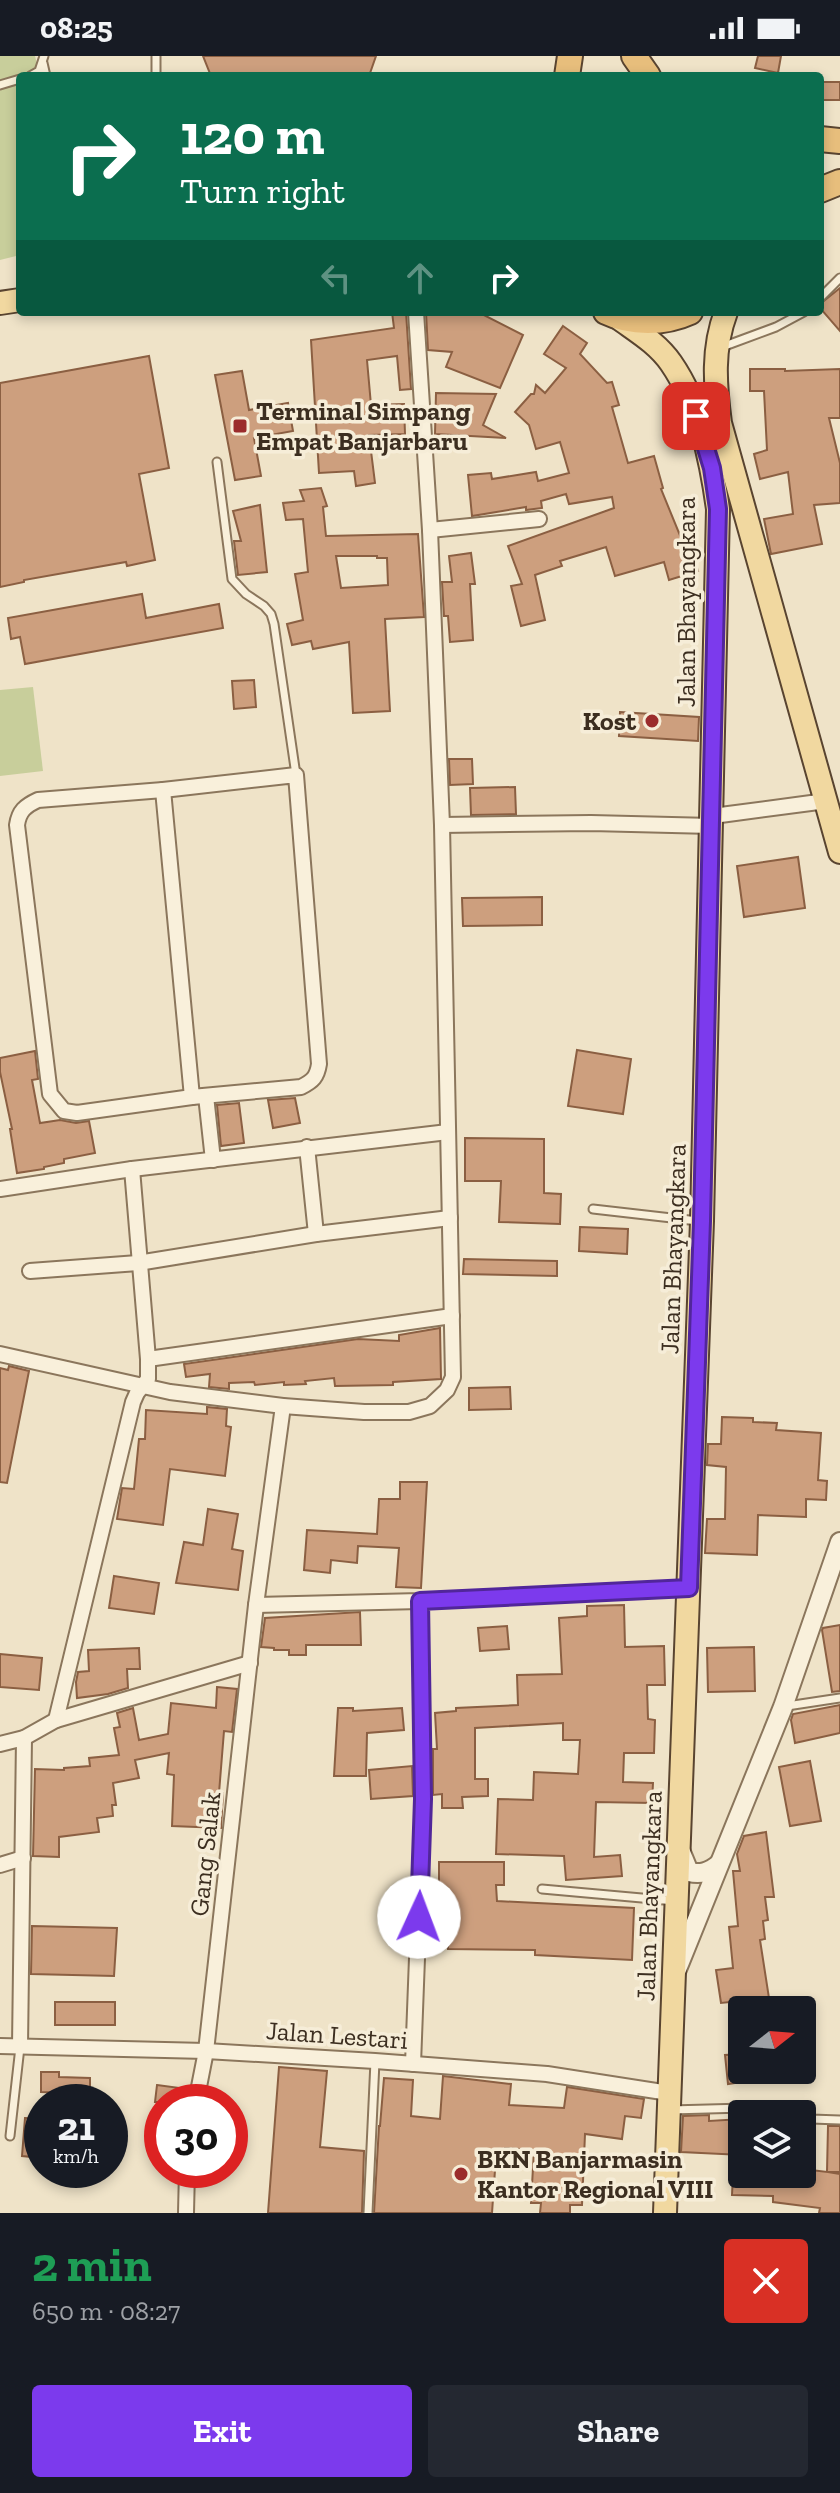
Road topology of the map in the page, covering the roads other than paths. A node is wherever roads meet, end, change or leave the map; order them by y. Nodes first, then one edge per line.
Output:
1 (840, 278) edge
2 (824, 294) edge
3 (416, 316) edge
4 (614, 316) edge
5 (620, 316) edge
6 (674, 316) edge
7 (725, 316) edge
8 (797, 316) edge
9 (717, 350) junction
10 (217, 462) dead end
11 (539, 519) dead end
12 (430, 530) junction
13 (751, 536) junction
14 (718, 543) junction
15 (296, 775) junction
16 (163, 790) junction
17 (826, 801) junction
18 (712, 821) junction
19 (442, 825) junction
20 (840, 852) edge
21 (199, 1096) junction
22 (448, 1132) junction
23 (307, 1147) junction
24 (213, 1160) junction
25 (132, 1169) junction
26 (0, 1189) edge
27 (593, 1209) dead end
28 (450, 1218) junction
29 (702, 1221) junction
30 (316, 1234) junction
31 (138, 1263) junction
32 (30, 1271) dead end
33 (452, 1316) junction
34 (0, 1354) edge
35 (148, 1359) junction
36 (142, 1386) junction
37 (283, 1406) junction
38 (840, 1542) edge
39 (689, 1588) junction
40 (420, 1601) junction
41 (256, 1605) junction
42 (250, 1663) junction
43 (840, 1698) edge
44 (783, 1707) junction
45 (56, 1720) junction
46 (24, 1738) junction
47 (0, 1744) edge
48 (679, 1845) junction
49 (23, 1858) junction
50 (719, 1864) junction
51 (0, 1865) edge
52 (542, 1889) dead end
53 (677, 1901) junction
54 (674, 1977) junction
55 (0, 2046) edge
56 (20, 2046) junction
57 (206, 2051) junction
58 (375, 2061) junction
59 (413, 2064) junction
60 (200, 2084) edge
61 (668, 2102) junction
62 (840, 2120) edge
63 (10, 2136) dead end
64 (187, 2188) edge
65 (186, 2213) edge
66 (368, 2213) edge
67 (666, 2213) edge

1 - 2 lane
3 - 12 street
4 - 14 main road, Jalan Bhayangkara
5 - 6 highway
7 - 9 main road
8 - 9 lane
9 - 13 main road
10 - 15 lane
11 - 12 street
12 - 19 street
13 - 14 main road
13 - 17 main road
14 - 18 main road, Jalan Bhayangkara
15 - 16 street
15 - 21 street
16 - 21 street
16 - 21 street
17 - 18 street
17 - 20 main road
18 - 19 street
18 - 29 main road, Jalan Bhayangkara
19 - 22 street
21 - 24 street
22 - 23 street
22 - 28 street
23 - 24 street
23 - 30 street
24 - 25 street
25 - 26 street
25 - 31 street
27 - 29 lane
28 - 30 street
28 - 33 street
29 - 39 main road, Jalan Bhayangkara
30 - 31 street
31 - 32 street
31 - 35 street
33 - 35 street
33 - 37 street
34 - 36 street
35 - 36 street
36 - 37 street
36 - 45 street
37 - 41 street, Gang Salak
38 - 44 street
39 - 40 street
39 - 48 main road, Jalan Bhayangkara
40 - 41 street
40 - 59 street
41 - 42 street, Gang Salak
42 - 45 street
42 - 57 street, Gang Salak
43 - 44 lane
44 - 50 street
45 - 46 street
46 - 47 street
46 - 49 street
48 - 50 street
48 - 53 main road, Jalan Bhayangkara
49 - 51 street
49 - 56 street
50 - 54 street
52 - 53 lane
53 - 54 main road, Jalan Bhayangkara
54 - 61 main road, Jalan Bhayangkara
55 - 56 street, Jalan Lestari
56 - 57 street, Jalan Lestari
56 - 63 lane
57 - 58 street, Jalan Lestari
57 - 60 street, Gang Salak
58 - 59 street, Jalan Lestari
58 - 66 lane
59 - 61 street, Jalan Lestari
61 - 62 lane
61 - 67 main road, Jalan Bhayangkara
64 - 65 street

